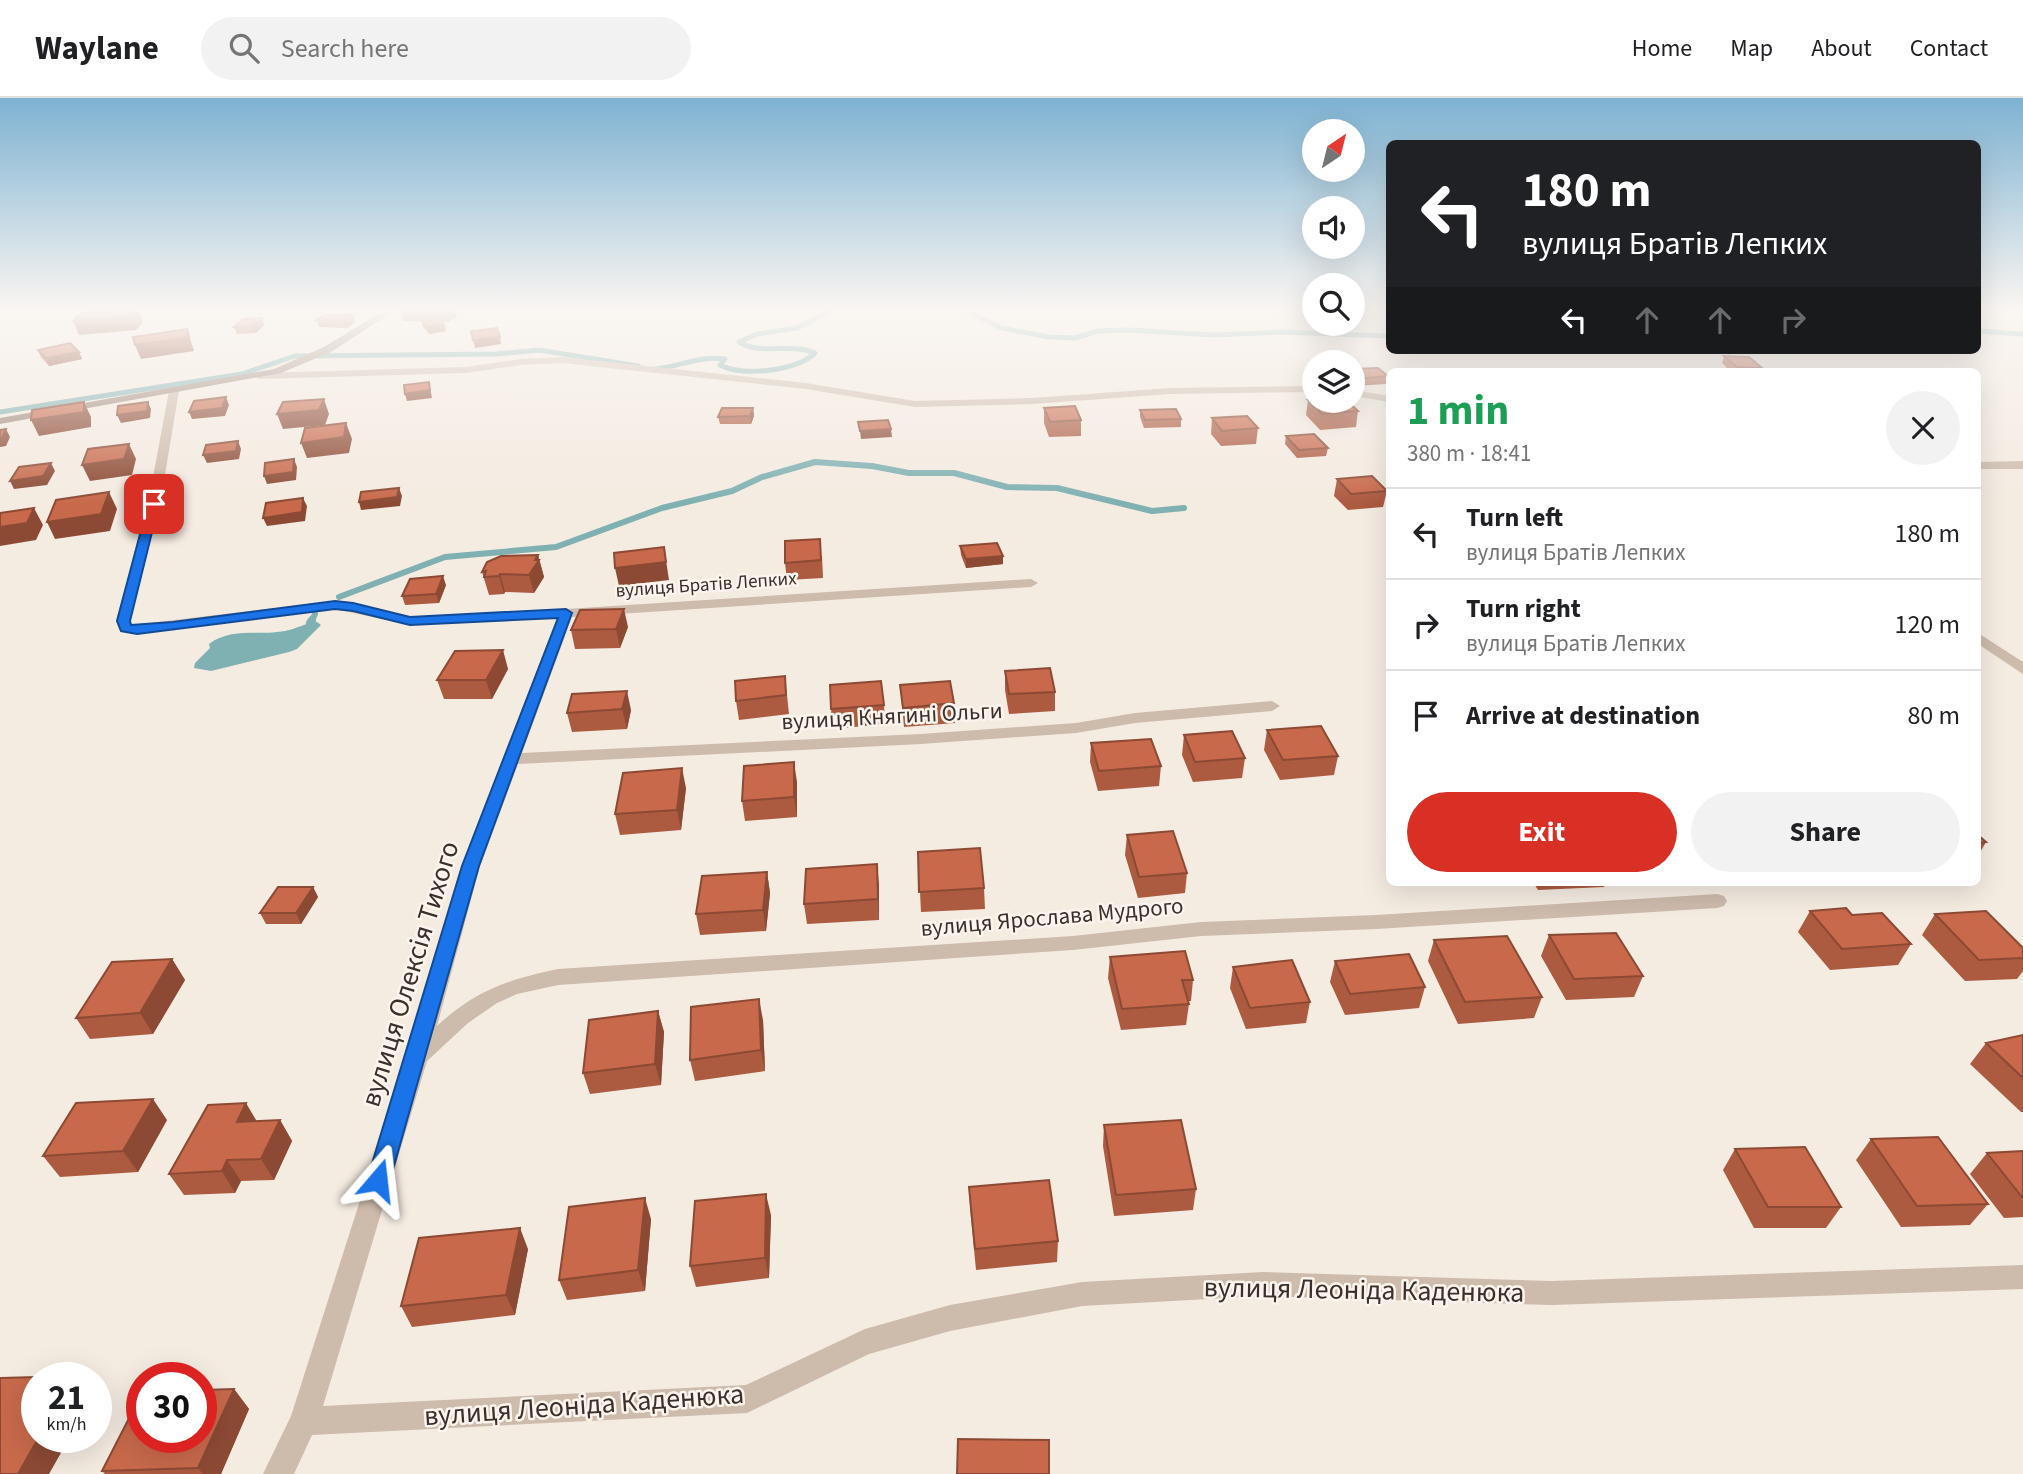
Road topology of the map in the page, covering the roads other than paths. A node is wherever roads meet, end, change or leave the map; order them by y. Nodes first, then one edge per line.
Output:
1 (286, 375) edge
2 (705, 375) edge
3 (259, 376) joint
4 (1302, 388) edge
5 (174, 391) junction
6 (1365, 395) edge
7 (1386, 398) edge
8 (0, 421) edge
9 (2023, 464) edge
10 (1981, 467) edge
11 (1031, 583) dead end
12 (566, 613) junction
13 (1981, 639) edge
14 (2023, 669) edge
15 (1272, 706) dead end
16 (513, 759) junction
17 (1717, 901) dead end
18 (416, 1057) junction
19 (2023, 1277) edge
20 (304, 1421) junction
21 (278, 1474) edge

1 - 3 street
2 - 4 street
3 - 5 main road
5 - 8 main road
5 - 12 street, вулиця Братів Лепких
6 - 7 street
9 - 10 street
11 - 12 street, вулиця Братів Лепких
12 - 16 street, вулиця Олексія Тихого
13 - 14 street
15 - 16 street, вулиця Княгині Ольги
16 - 18 street, вулиця Олексія Тихого
17 - 18 street, вулиця Ярослава Мудрого
18 - 20 street, вулиця Олексія Тихого
19 - 20 street, вулиця Леоніда Каденюка
20 - 21 street, вулиця Олексія Тихого

